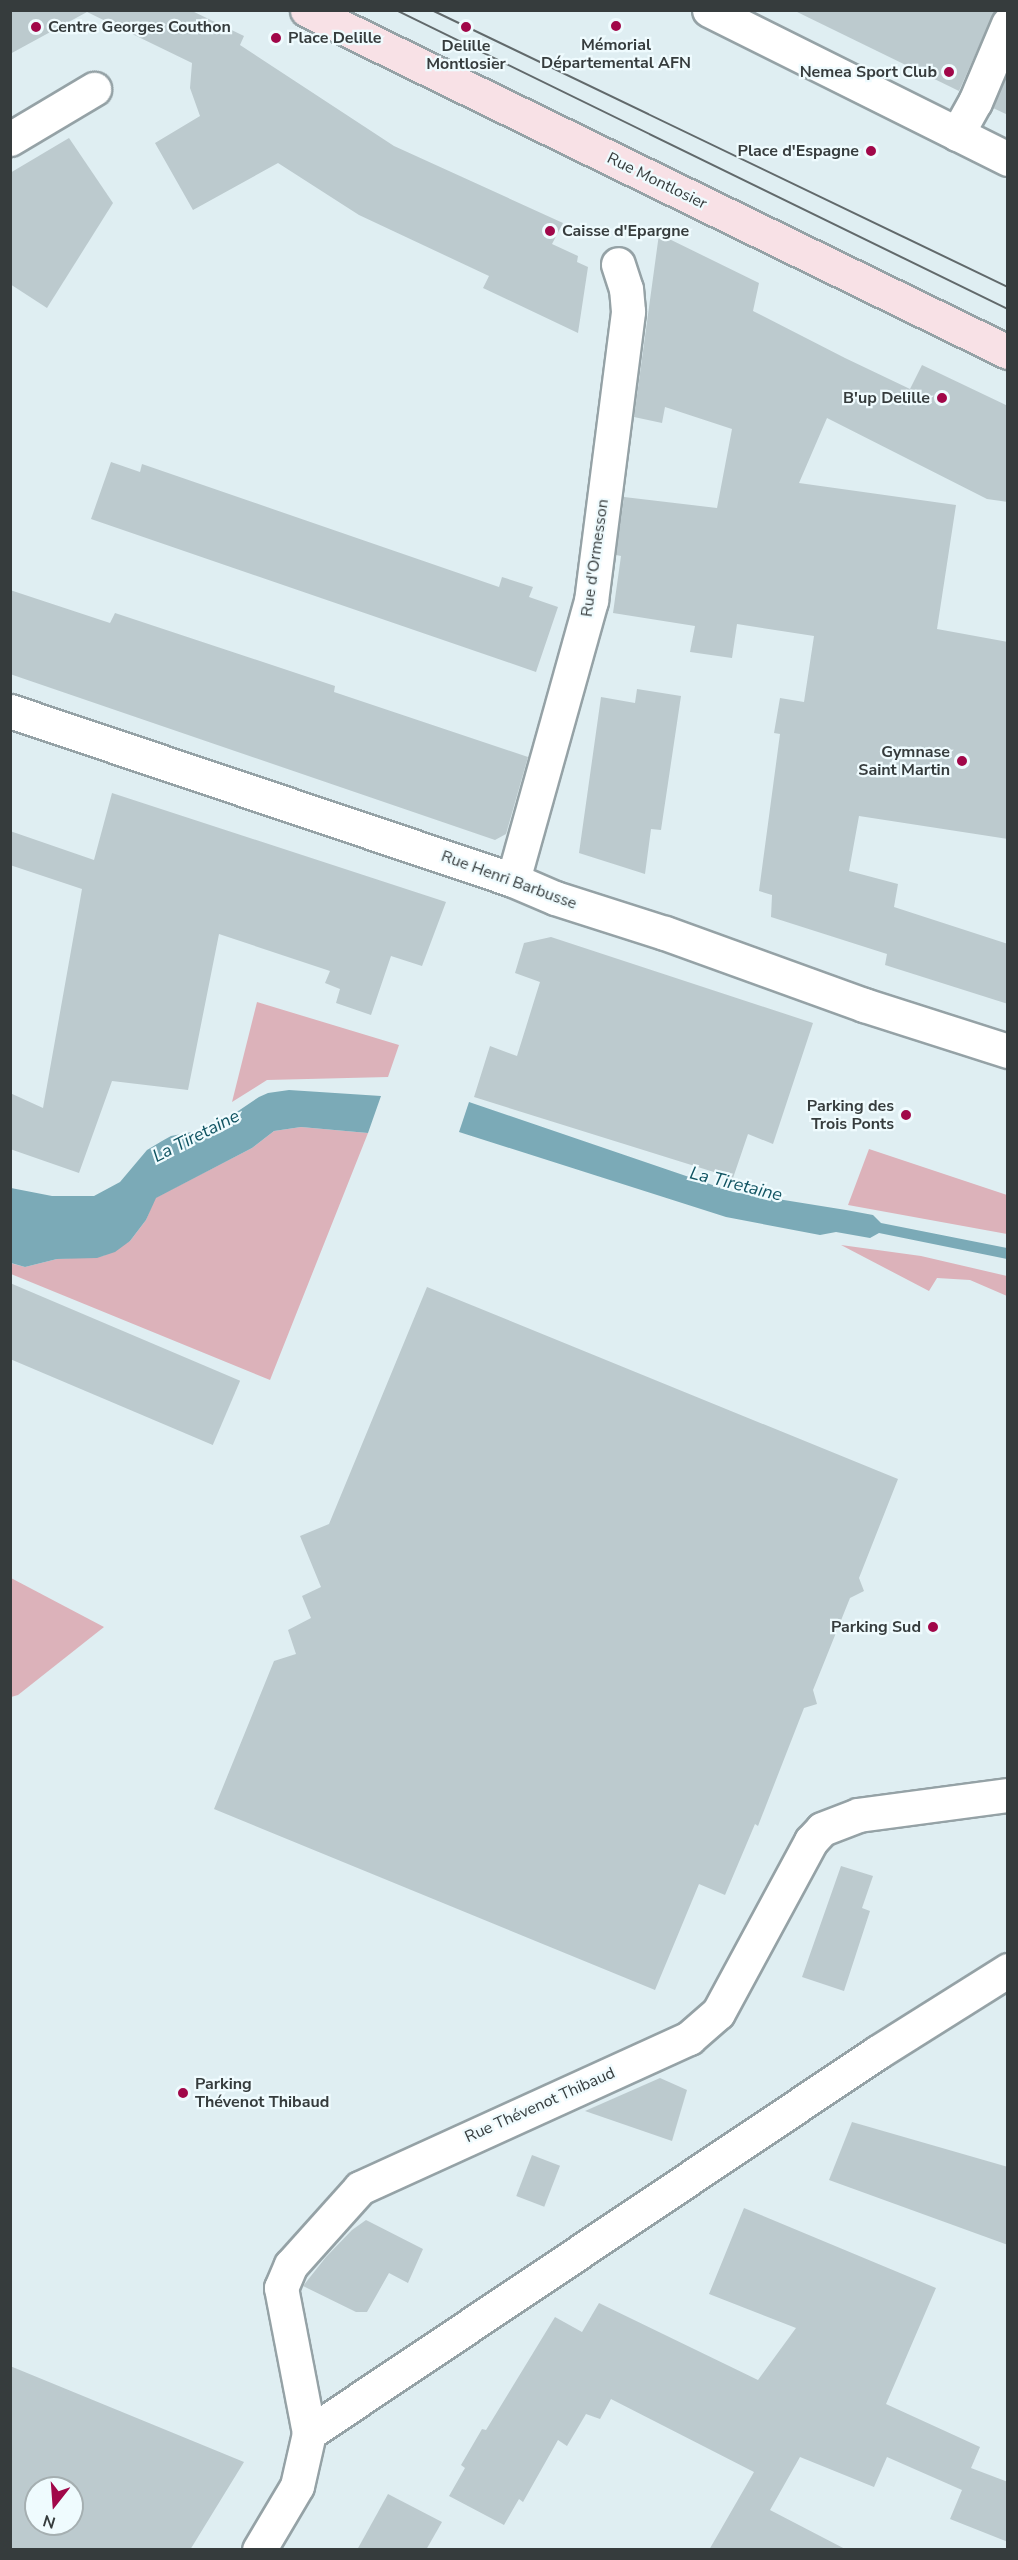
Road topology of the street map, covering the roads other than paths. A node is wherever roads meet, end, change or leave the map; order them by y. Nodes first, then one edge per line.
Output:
1 (307, 10) edge
2 (709, 10) edge
3 (1008, 24) edge
4 (94, 89) dead end
5 (957, 134) junction
6 (10, 139) edge
7 (1008, 159) edge
8 (618, 264) dead end
9 (1008, 352) edge
10 (10, 711) edge
11 (513, 880) junction
12 (1008, 1051) edge
13 (1008, 1795) edge
14 (1008, 1970) edge
15 (309, 2433) junction
16 (259, 2550) edge

1 - 9 main road, Rue Montlosier
2 - 5 street
3 - 5 street
4 - 6 street
5 - 7 street
8 - 11 street, Rue d'Ormesson
10 - 11 street, Rue Henri Barbusse
11 - 12 street, Rue Henri Barbusse
13 - 15 street, Rue Thévenot Thibaud
14 - 15 street
15 - 16 street, Rue Thévenot Thibaud

